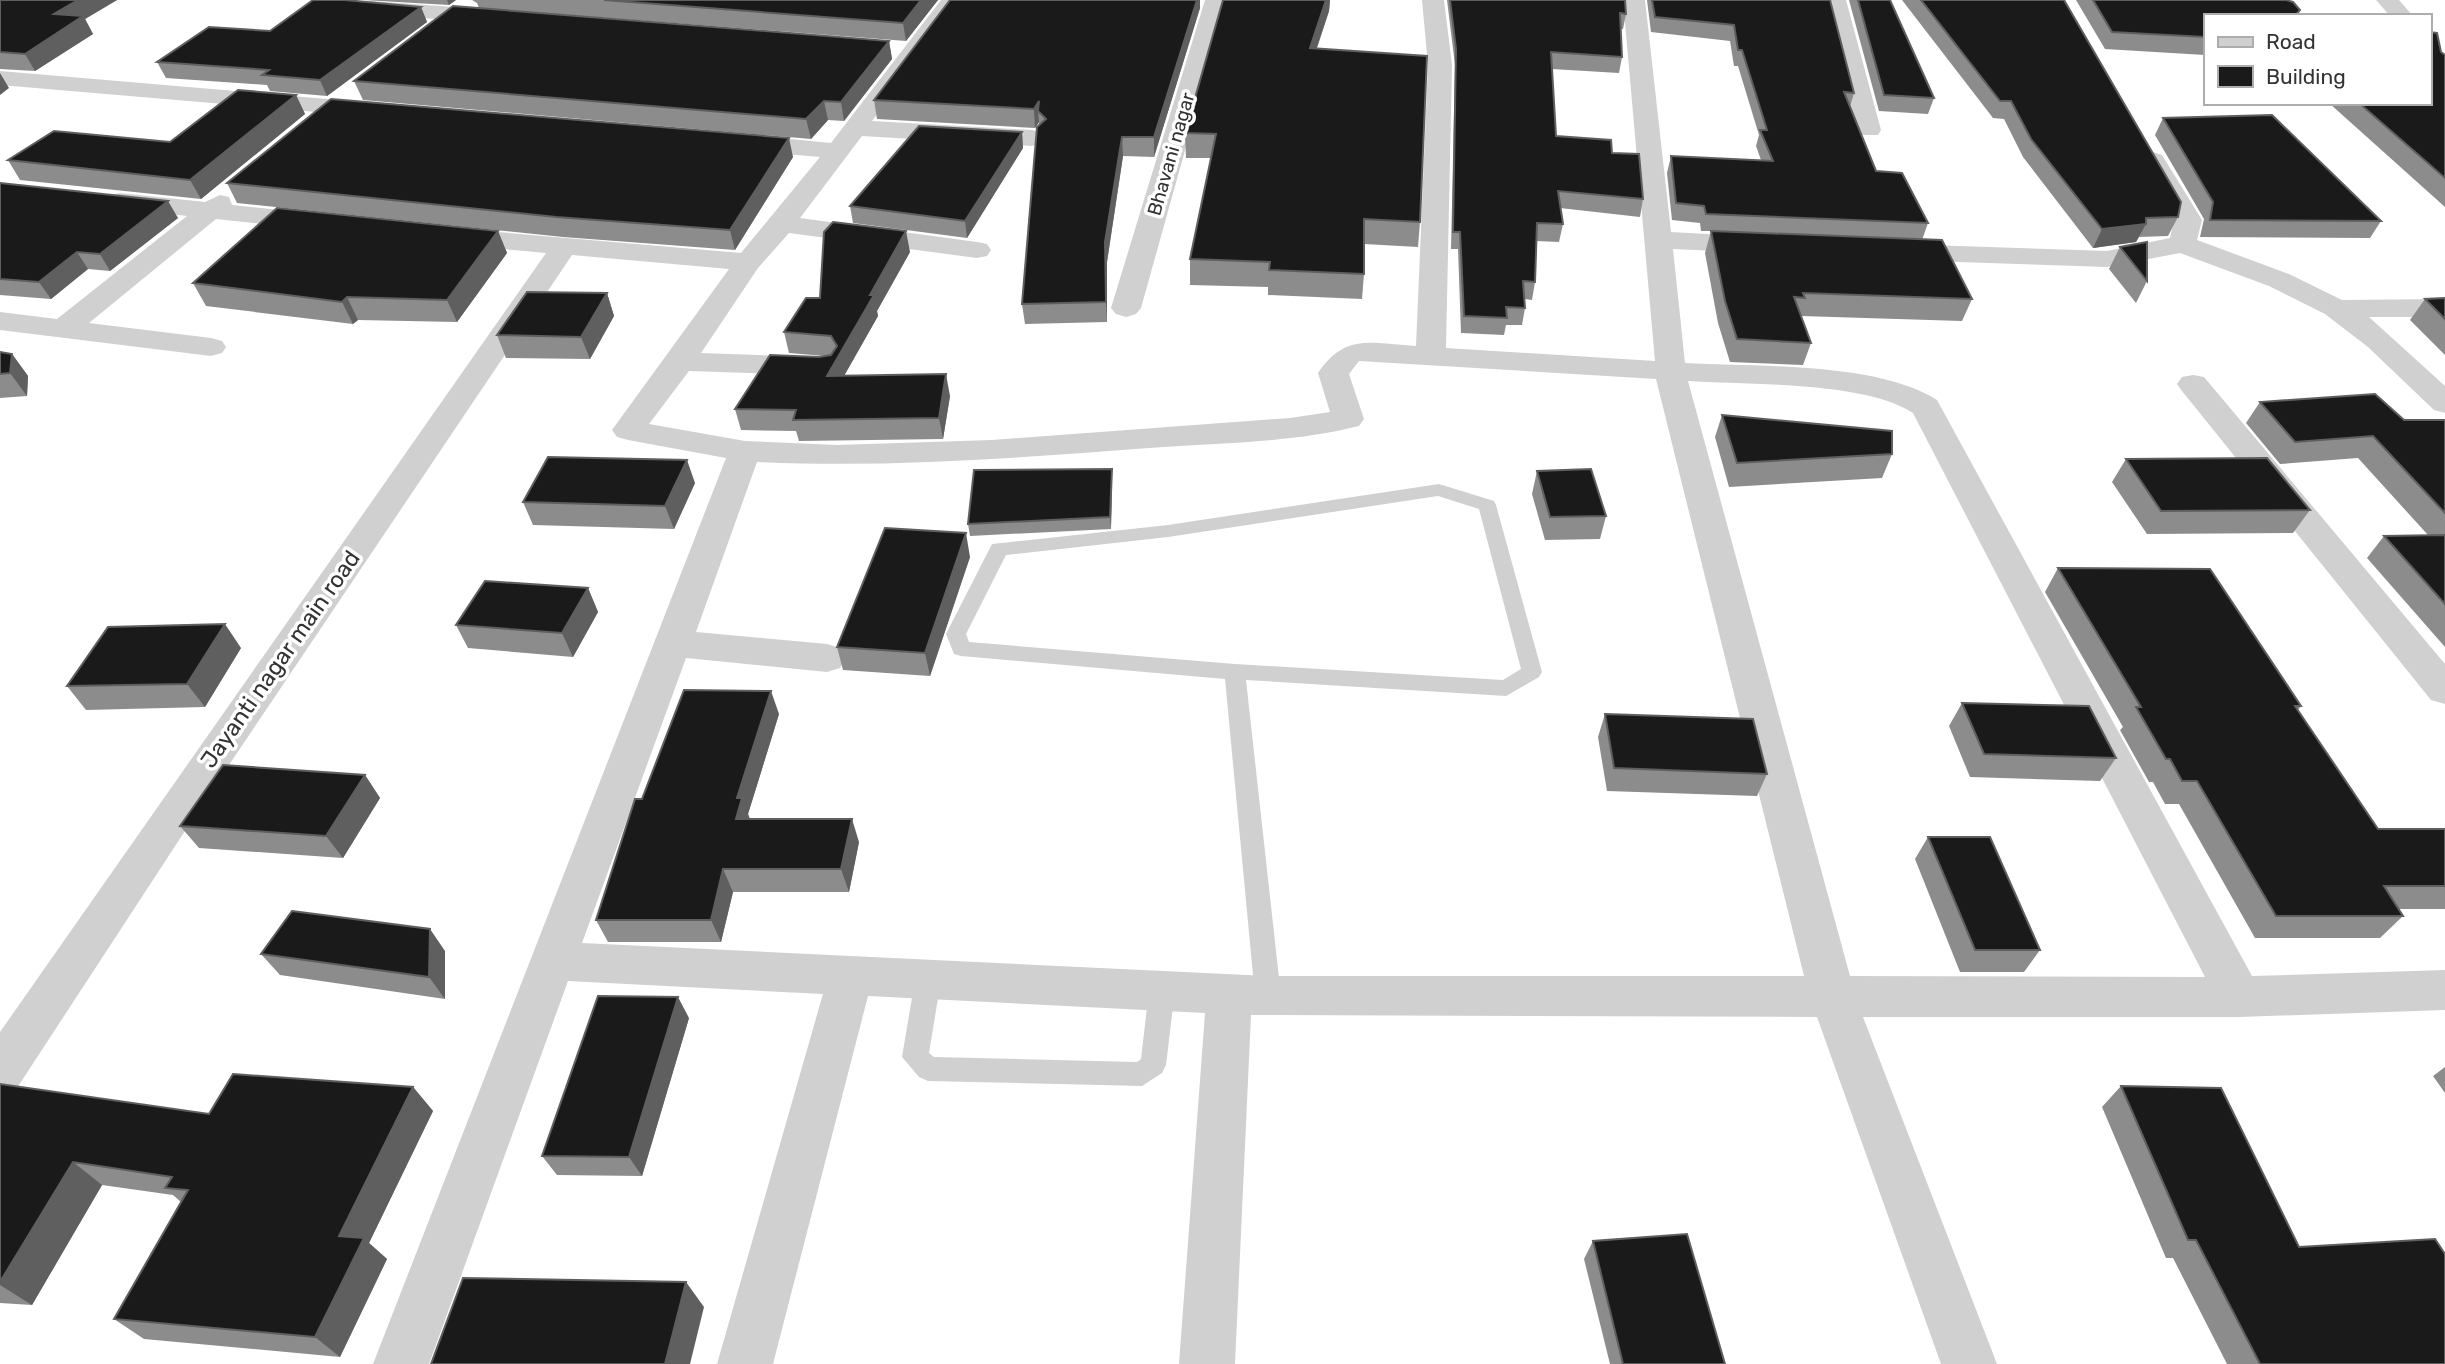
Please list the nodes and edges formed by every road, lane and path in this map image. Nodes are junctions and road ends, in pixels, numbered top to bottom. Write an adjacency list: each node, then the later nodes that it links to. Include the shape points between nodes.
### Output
1 (952, 0): 13 (street)
2 (1216, 0): 38 (street, Bhavani nagar)
3 (1433, 0): 44 (street, via 1440,65)
4 (1634, 0): 31 (street)
5 (1835, 0): 19 (street)
6 (2387, 0): 9 (street)
7 (353, 7): 8 (street)
8 (465, 7): 10 (street); 11 (street)
9 (2400, 14)
10 (512, 18)
11 (423, 39)
12 (886, 48): 13 (street)
13 (914, 51): 18 (street)
14 (0, 78): 16 (street)
15 (368, 81): 16 (street)
16 (335, 106): 17 (street); 20 (street)
17 (403, 112)
18 (856, 128): 22 (street); 24 (street)
19 (1870, 130)
20 (304, 132)
21 (2139, 137): 32 (street, via 2188,220)
22 (1032, 138)
23 (716, 140): 24 (street)
24 (838, 151): 28 (street)
25 (241, 185): 27 (street)
26 (92, 198): 27 (street)
27 (210, 211): 29 (street); 42 (street)
28 (782, 224): 35 (street); 37 (street)
29 (346, 225)
30 (428, 234): 34 (street)
31 (1656, 240): 33 (street); 47 (street)
32 (2182, 244): 36 (street, via 2106,259); 40 (street, via 2266,273)
33 (1789, 247)
34 (564, 248): 37 (street); 63 (street, Jayanti nagar main road)
35 (977, 250)
36 (1868, 251)
37 (748, 262): 45 (street)
38 (1126, 307)
39 (2445, 308): 40 (street)
40 (2337, 309): 49 (street)
41 (0, 321): 42 (street)
42 (66, 327): 43 (street)
43 (211, 347)
44 (1431, 357): 47 (street); 50 (street, via 1372,352 1348,355 1333,373 1348,419 1290,428 992,450)
45 (680, 361): 46 (street); 50 (street, via 628,430)
46 (824, 366)
47 (1671, 373): 61 (street, via 1885,386 1926,407); 62 (street)
48 (2193, 384): 54 (street)
49 (2445, 403)
50 (745, 451): 51 (street)
51 (673, 643): 52 (street); 55 (street)
52 (827, 659)
53 (1235, 673): 53 (lane, via 961,649 956,634 999,549 1168,531 1439,490 1487,505 1532,673 1506,688); 60 (lane)
54 (2445, 690)
55 (552, 961): 56 (street); 64 (street)
56 (851, 975): 57 (street); 65 (street)
57 (928, 980): 58 (street); 58 (lane, via 915,1057 928,1069 1142,1074 1153,1065)
58 (1162, 990): 60 (street)
59 (2445, 990): 61 (street)
60 (1248, 995): 62 (street); 66 (street)
61 (2239, 997): 62 (street)
62 (1833, 998): 67 (street)
63 (0, 1072)
64 (401, 1364)
65 (745, 1364)
66 (1207, 1364)
67 (1969, 1364)

